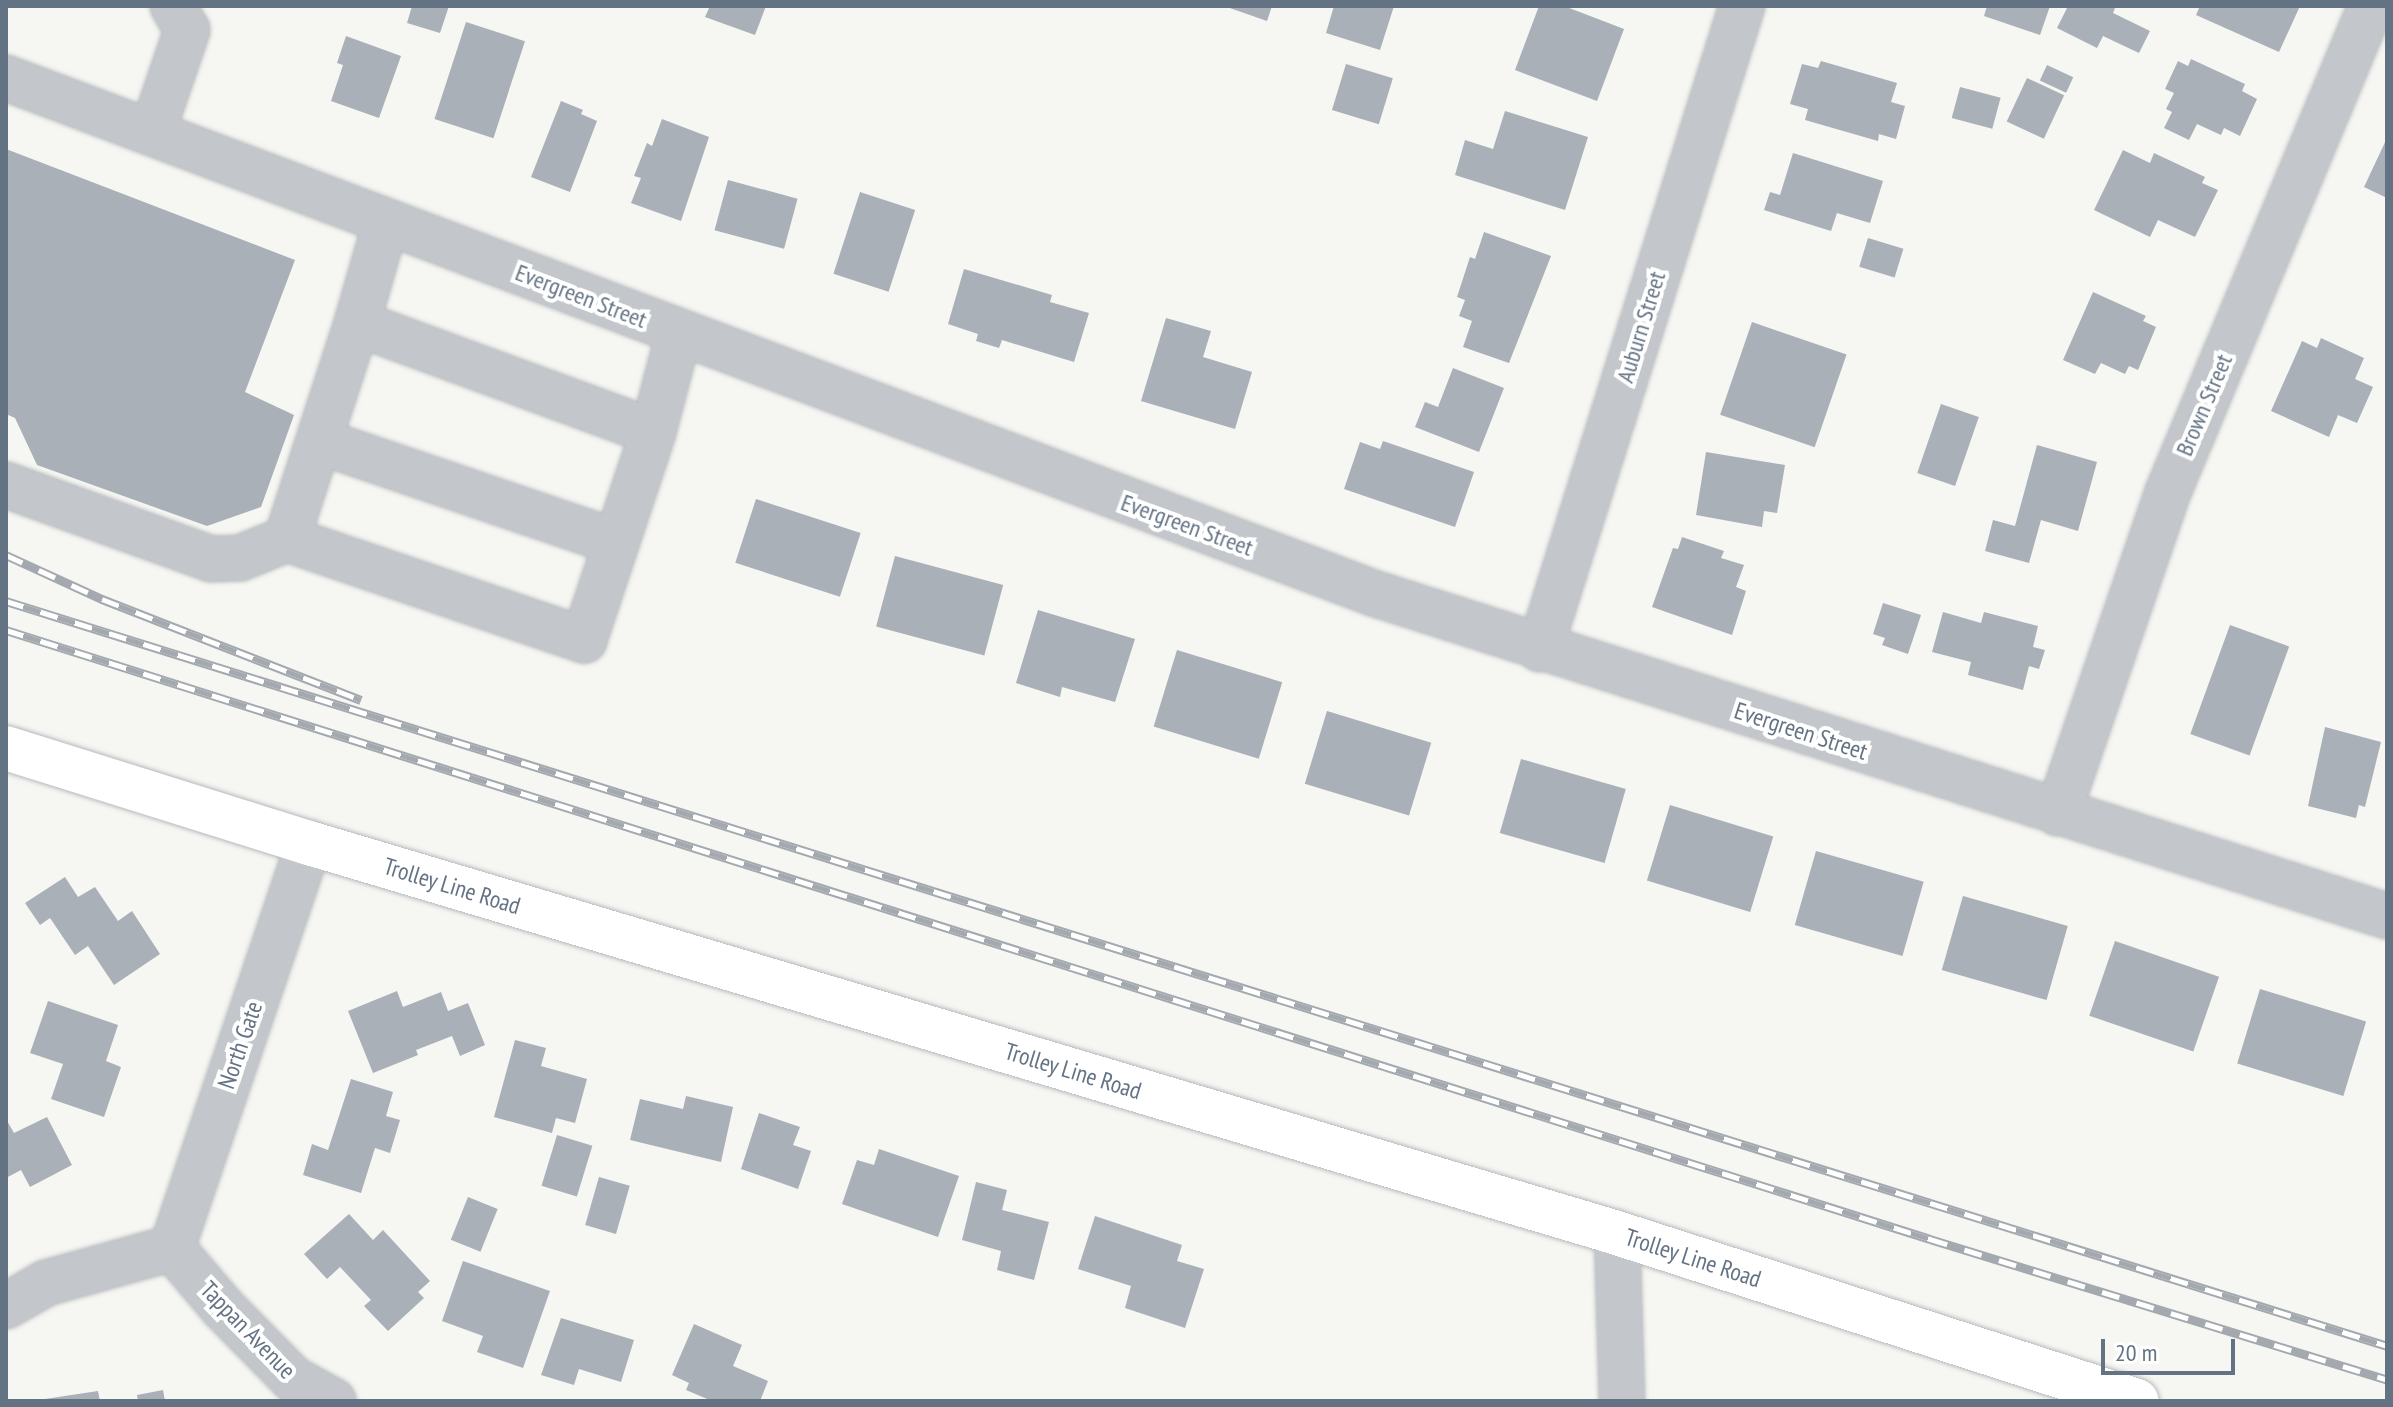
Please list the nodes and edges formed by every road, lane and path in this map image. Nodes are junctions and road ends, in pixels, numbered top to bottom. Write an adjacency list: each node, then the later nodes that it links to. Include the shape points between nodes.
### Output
1 (173, 6): 5 (street, via 187,30)
2 (1742, 6): 14 (street, Auburn Street)
3 (2371, 6): 16 (street, Brown Street, via 2168,492)
4 (6, 78): 5 (street, Evergreen Street)
5 (152, 133): 6 (street, Evergreen Street)
6 (386, 222): 7 (street); 8 (street, Evergreen Street)
7 (357, 323): 9 (street); 10 (street)
8 (679, 333): 9 (street); 14 (street, Evergreen Street, via 1189,526)
9 (653, 432): 13 (street)
10 (319, 441): 12 (street); 13 (street)
11 (6, 485): 12 (street, via 211,559 240,558)
12 (287, 539): 13 (street, via 584,640)
13 (616, 542)
14 (1540, 649): 16 (street, Evergreen Street)
15 (6, 748): 17 (main road, Trolley Line Road)
16 (2058, 813): 18 (street, Evergreen Street)
17 (309, 843): 19 (main road, Trolley Line Road); 20 (street, North Gate)
18 (2387, 916)
19 (1617, 1233): 23 (street); 24 (main road, Trolley Line Road)
20 (172, 1248): 21 (street, via 46,1283); 22 (street, Tappan Avenue, via 293,1379)
21 (6, 1306)
22 (333, 1401)
23 (1622, 1401)
24 (2137, 1401)

